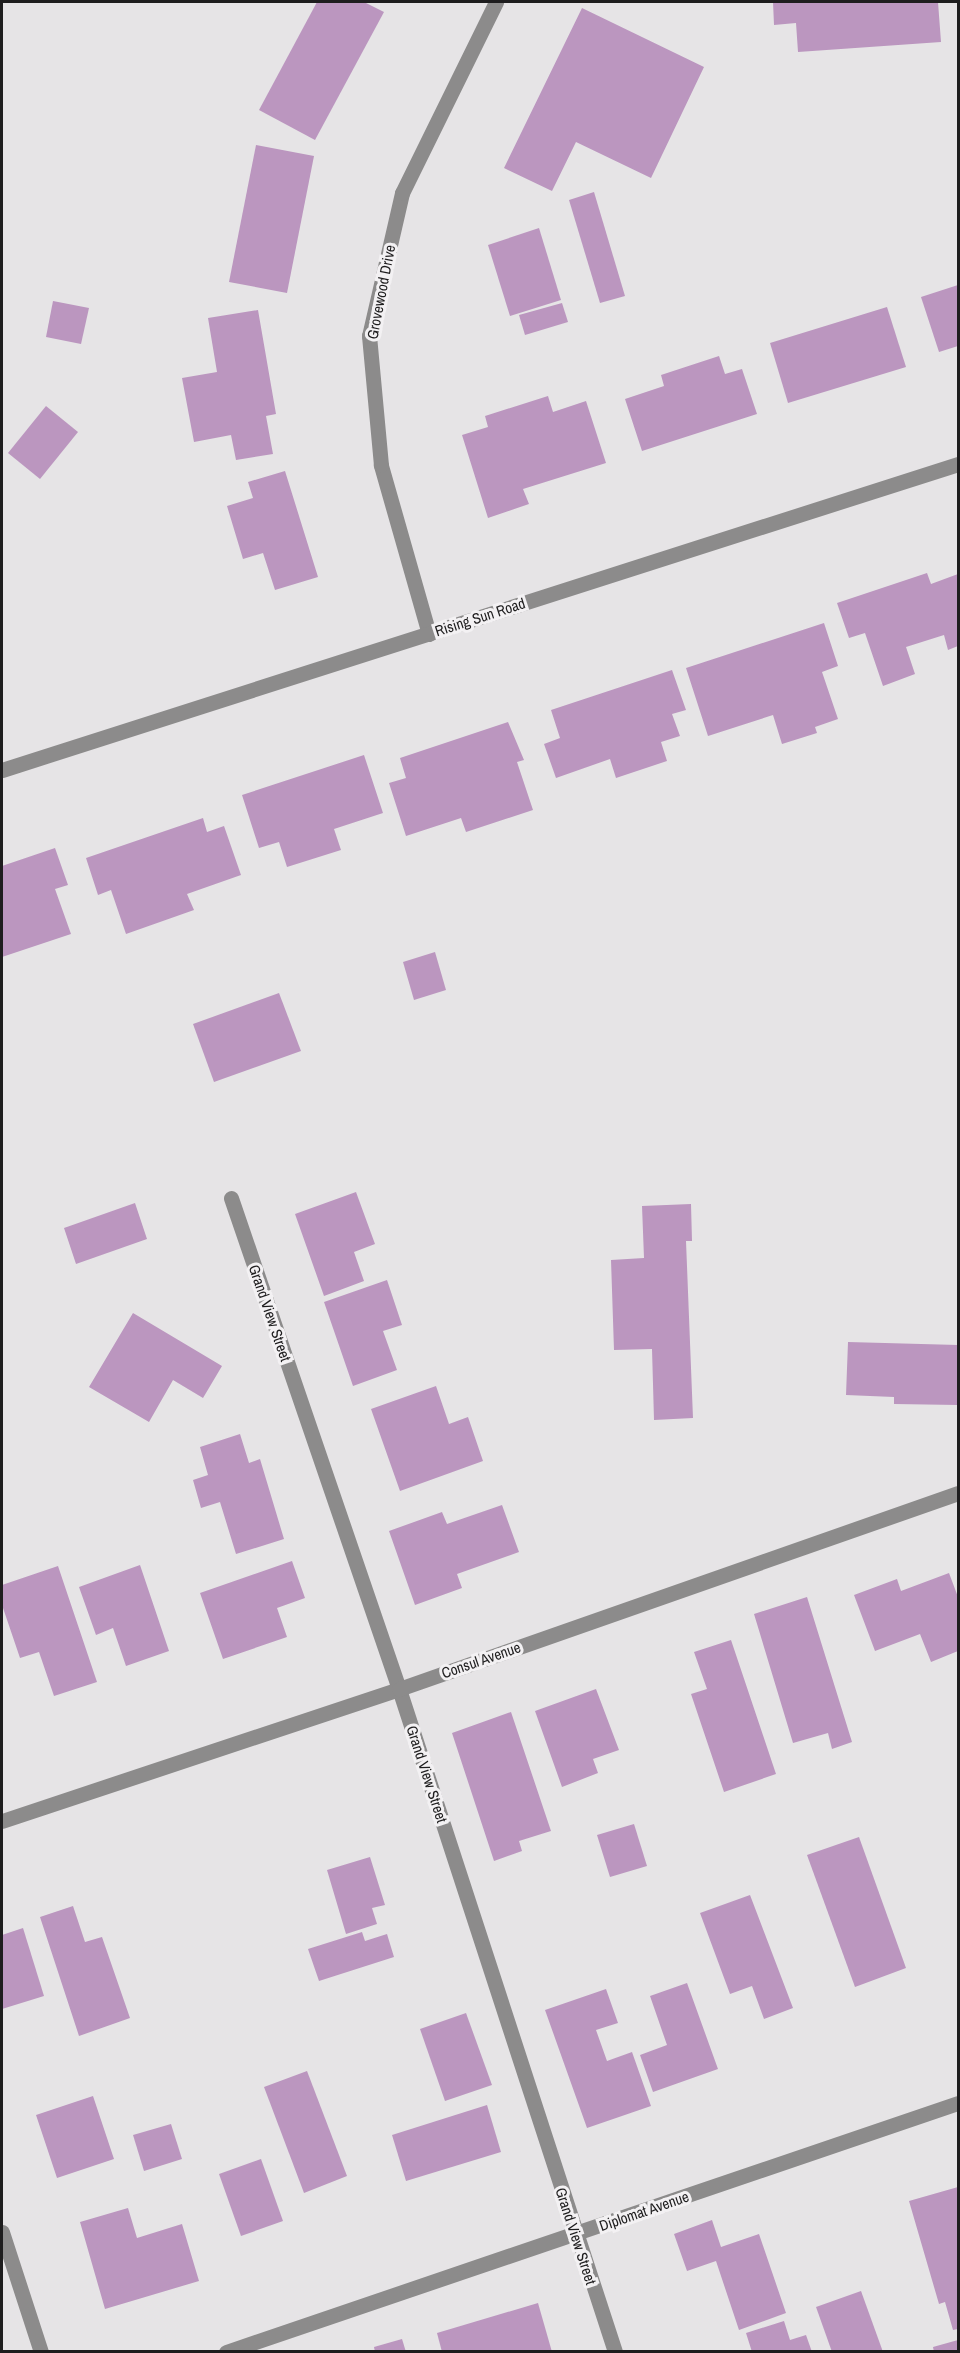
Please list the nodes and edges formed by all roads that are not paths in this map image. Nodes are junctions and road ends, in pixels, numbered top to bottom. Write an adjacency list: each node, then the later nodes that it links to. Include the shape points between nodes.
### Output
1 (496, 2): 3 (street, Grovewood Drive, via 402,192 369,336 381,465)
2 (958, 464): 3 (street, Rising Sun Road)
3 (429, 634): 4 (street, Rising Sun Road)
4 (2, 770)
5 (231, 1198): 7 (street, Grand View Street)
6 (958, 1493): 7 (street, Consul Avenue)
7 (399, 1689): 8 (street, Consul Avenue); 11 (street, Grand View Street)
8 (2, 1821)
9 (958, 2103): 11 (street, Diplomat Avenue)
10 (2, 2232): 12 (street)
11 (575, 2235): 13 (street, Diplomat Avenue); 14 (street, Grand View Street)
12 (41, 2352)
13 (226, 2352)
14 (615, 2352)

